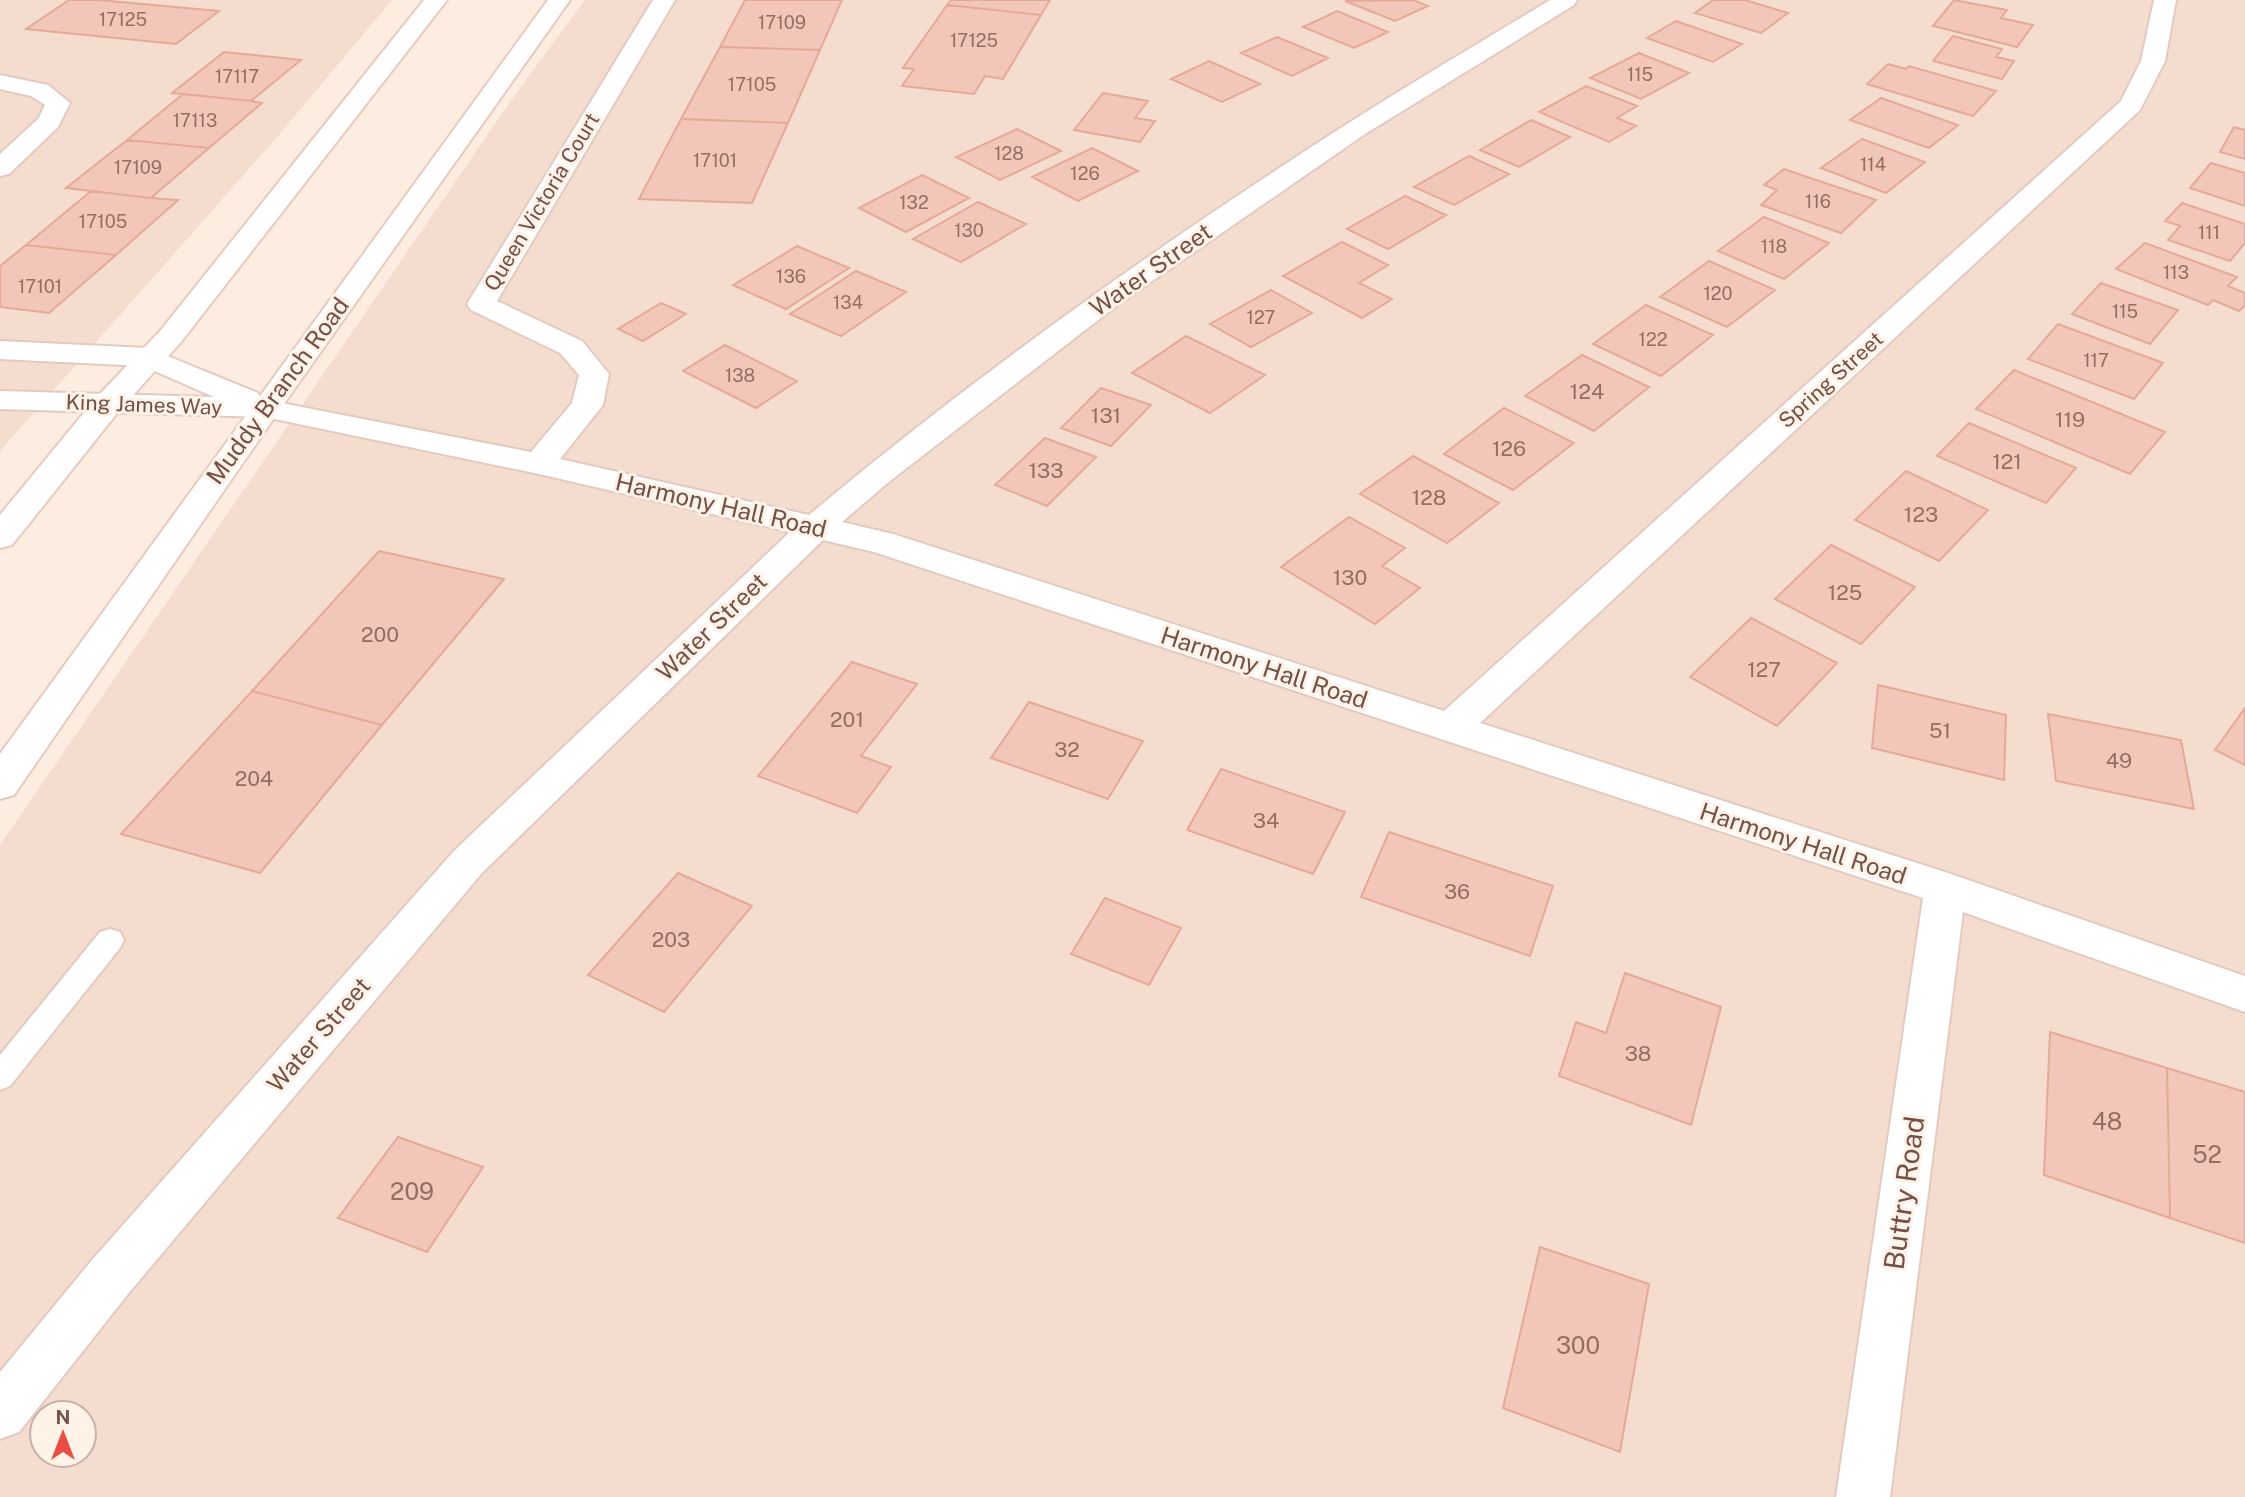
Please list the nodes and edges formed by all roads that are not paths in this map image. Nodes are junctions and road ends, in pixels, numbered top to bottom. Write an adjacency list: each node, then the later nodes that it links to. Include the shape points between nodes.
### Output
1 (436, 0): 9 (street, via 171,336)
2 (559, 0): 12 (street, Muddy Branch Road)
3 (664, 0): 13 (street, Queen Victoria Court, via 481,304 571,347 594,374 587,405)
4 (1566, 0): 14 (street, Water Street, via 1356,129 1109,298 878,474)
5 (2165, 0): 16 (street, Spring Street, via 2153,61 2131,105)
6 (0, 82): 7 (street, via 39,90 58,103 49,122)
7 (0, 168)
8 (0, 349): 9 (street, King James Way)
9 (148, 357): 11 (street); 12 (street, King James Way)
10 (0, 400): 11 (street, King James Way)
11 (107, 405): 12 (street, King James Way); 15 (street)
12 (265, 408): 13 (street, Harmony Hall Road); 17 (street, Muddy Branch Road)
13 (539, 464): 14 (street, Harmony Hall Road)
14 (816, 527): 16 (street, Harmony Hall Road, via 881,542); 22 (street, Water Street, via 468,862 110,1277)
15 (0, 537)
16 (1450, 729): 18 (street, Harmony Hall Road)
17 (0, 784)
18 (1945, 889): 20 (street, Harmony Hall Road); 23 (street, Buttry Road)
19 (110, 940): 21 (lane)
20 (2245, 994)
21 (0, 1077)
22 (0, 1413)
23 (1863, 1497)

